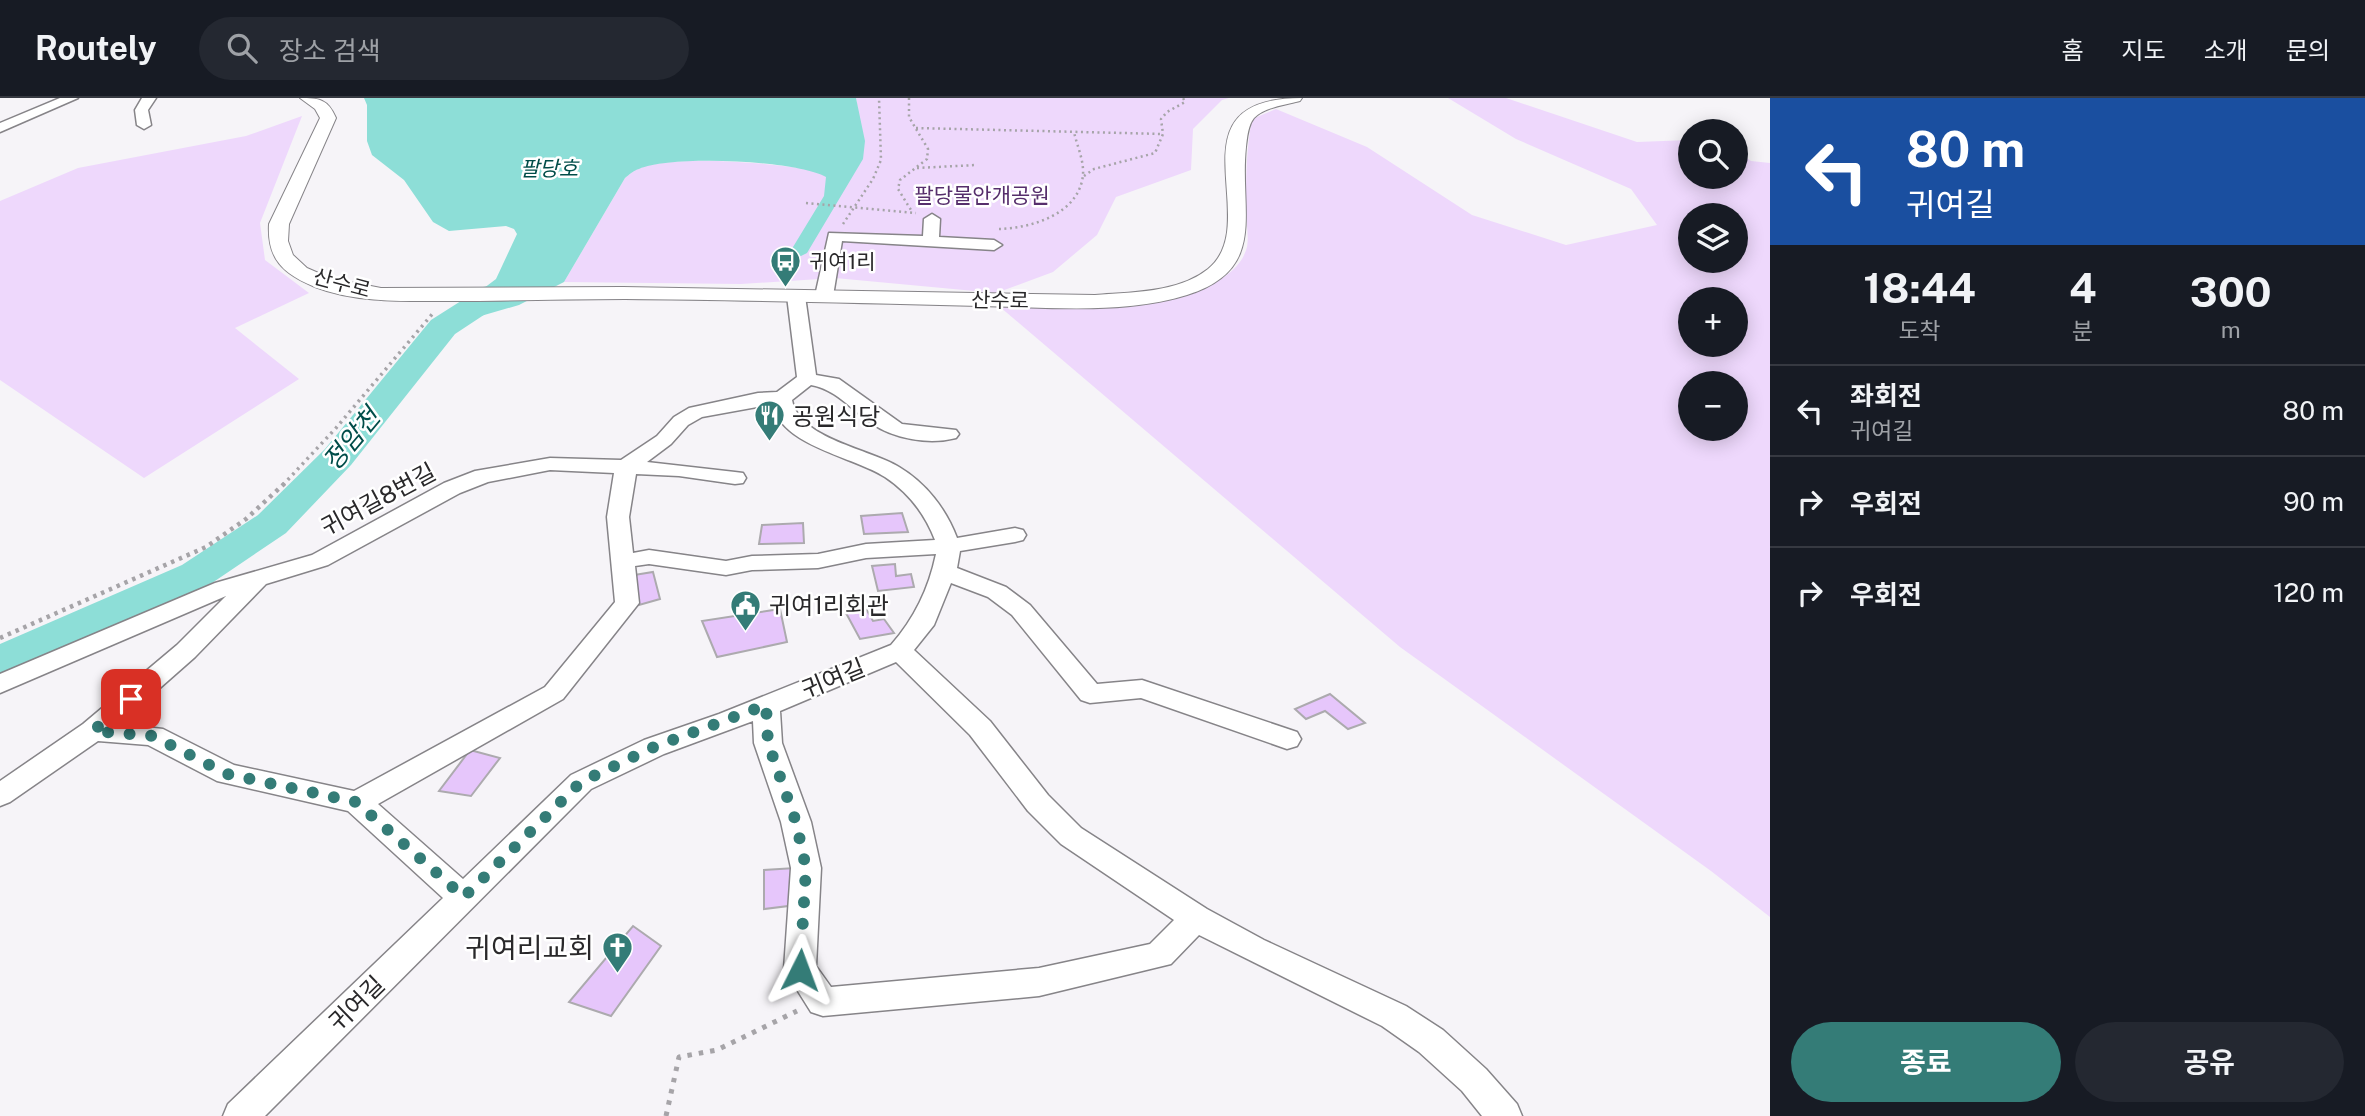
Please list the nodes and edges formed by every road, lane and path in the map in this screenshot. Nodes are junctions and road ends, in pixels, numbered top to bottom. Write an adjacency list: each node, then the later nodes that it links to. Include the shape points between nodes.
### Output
1 (71, 98): 9 (street)
2 (149, 98): 8 (street, via 140,114)
3 (307, 98): 23 (main road, 산수로, via 326,110 328,118 279,224 284,258 324,283 381,293)
4 (879, 98): 17 (path, via 880,165)
5 (909, 98): 10 (path, via 909,117)
6 (1183, 98): 12 (path, via 1185,102 1161,119)
7 (1294, 98): 25 (main road, 산수로, via 1256,110 1240,127 1237,241 1224,268 1207,280 1158,294 1096,302)
8 (144, 125)
9 (0, 128)
10 (916, 128): 11 (path); 14 (path, via 928,149 927,159)
11 (1074, 132): 12 (path); 15 (path)
12 (1163, 134): 15 (path, via 1154,153 1094,169)
13 (976, 165): 14 (path)
14 (916, 168): 18 (path, via 901,180 898,189)
15 (1084, 176): 21 (path, via 1076,197 1062,211)
16 (806, 203): 17 (path)
17 (853, 207): 18 (path); 20 (path)
18 (911, 211): 19 (path)
19 (932, 219): 22 (street)
20 (835, 236): 22 (street); 25 (street)
21 (992, 237): 22 (street)
22 (931, 242)
23 (452, 295): 24 (main road, 산수로); 36 (path, via 291,476 246,519 206,547)
24 (796, 296): 25 (main road, 산수로); 26 (street)
25 (824, 296)
26 (807, 379): 27 (street); 28 (street, via 832,383 897,429)
27 (782, 398): 29 (street, via 696,412); 32 (street, via 784,410 795,424 818,440 891,471 916,491 938,518)
28 (949, 434)
29 (626, 467): 30 (street, 귀여길8번길); 33 (street, via 618,517); 35 (street, 귀여길8번길, via 550,464 483,476 452,488 320,560)
30 (735, 478)
31 (1015, 535): 32 (street)
32 (949, 545): 33 (street, via 726,568 649,557); 34 (street, 귀여길)
33 (625, 561): 43 (street, via 627,603 555,693)
34 (944, 572): 37 (street, 귀여길, via 922,625); 41 (street, via 997,592 1020,610 1090,694 1142,689)
35 (259, 577): 38 (street, 귀여길8번길); 40 (street, via 186,650)
36 (0, 638)
37 (900, 651): 39 (street, 귀여길); 45 (street, via 980,728 1038,803 1071,836)
38 (0, 684)
39 (766, 705): 44 (street, 귀여길, via 654,747 581,782); 46 (street, via 768,743 796,822 806,868 800,970)
40 (93, 731): 42 (street); 43 (street, via 153,736 227,774)
41 (1287, 739)
42 (0, 795)
43 (356, 802): 44 (street)
44 (464, 897): 47 (street, 귀여길)
45 (1196, 918): 46 (street, via 1160,955 1127,963 1039,982); 49 (street, via 1394,1016 1432,1041)
46 (823, 1002): 48 (path, via 780,1017 717,1050 678,1057)
47 (240, 1116)
48 (666, 1116)
49 (1504, 1116)

